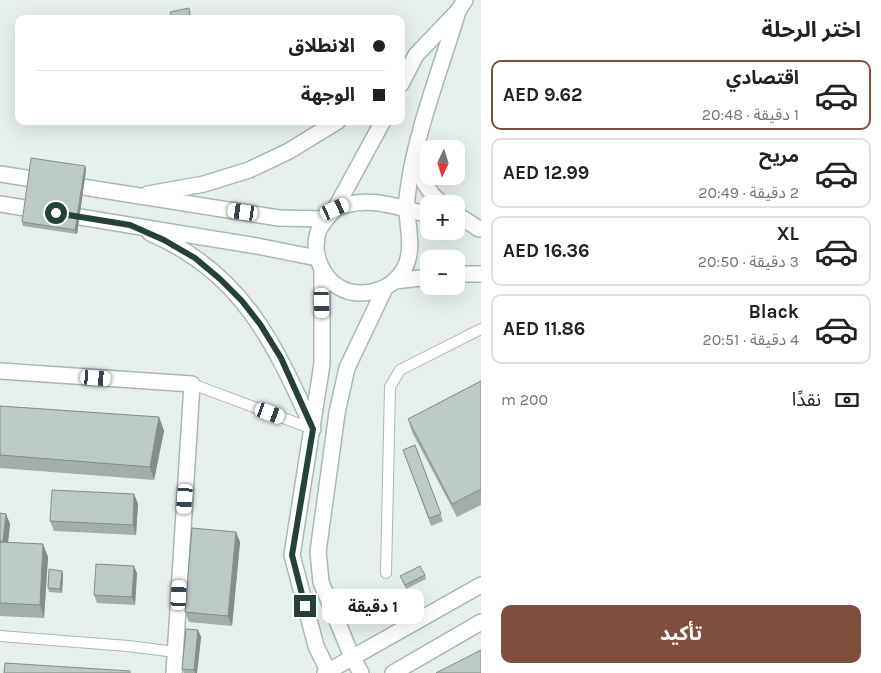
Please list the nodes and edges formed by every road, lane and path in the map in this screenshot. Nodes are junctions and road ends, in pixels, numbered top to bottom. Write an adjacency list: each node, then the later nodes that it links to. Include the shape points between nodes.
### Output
1 (462, 6): 2 (street); 7 (street)
2 (416, 55): 3 (street); 4 (street)
3 (405, 65)
4 (405, 76)
5 (331, 125): 10 (street, via 249,170 204,184)
6 (381, 125): 14 (street)
7 (416, 152): 9 (street, via 419,173); 13 (street)
8 (0, 174): 10 (street)
9 (434, 195)
10 (136, 196): 14 (street, via 279,218)
11 (0, 204): 17 (street)
12 (380, 204): 13 (street); 14 (street, via 365,200 349,202); 20 (street, via 393,212)
13 (407, 210): 15 (street); 20 (street)
14 (330, 214): 21 (street, via 318,232)
15 (420, 214)
16 (465, 220): 19 (street)
17 (130, 225): 21 (street, via 257,246); 29 (street, via 195,258 242,301 281,358)
18 (465, 225): 19 (street)
19 (480, 229)
20 (409, 238): 25 (street, via 409,254 404,268)
21 (319, 264): 25 (street, via 330,281 356,293 371,293); 29 (street, via 322,364)
22 (465, 274): 23 (street)
23 (481, 274)
24 (420, 279): 25 (street)
25 (390, 284): 35 (street, via 347,368 318,552 322,582)
26 (481, 329): 30 (lane, via 400,370 390,387)
27 (0, 371): 28 (street)
28 (192, 384): 29 (lane); 34 (street)
29 (313, 429): 36 (street, via 292,555 316,646)
30 (386, 573)
31 (481, 585): 35 (street)
32 (481, 622): 39 (street)
33 (0, 636): 34 (lane)
34 (175, 652): 37 (street)
35 (352, 657): 36 (street); 38 (street)
36 (327, 672)
37 (174, 673)
38 (361, 673)
39 (393, 673)

